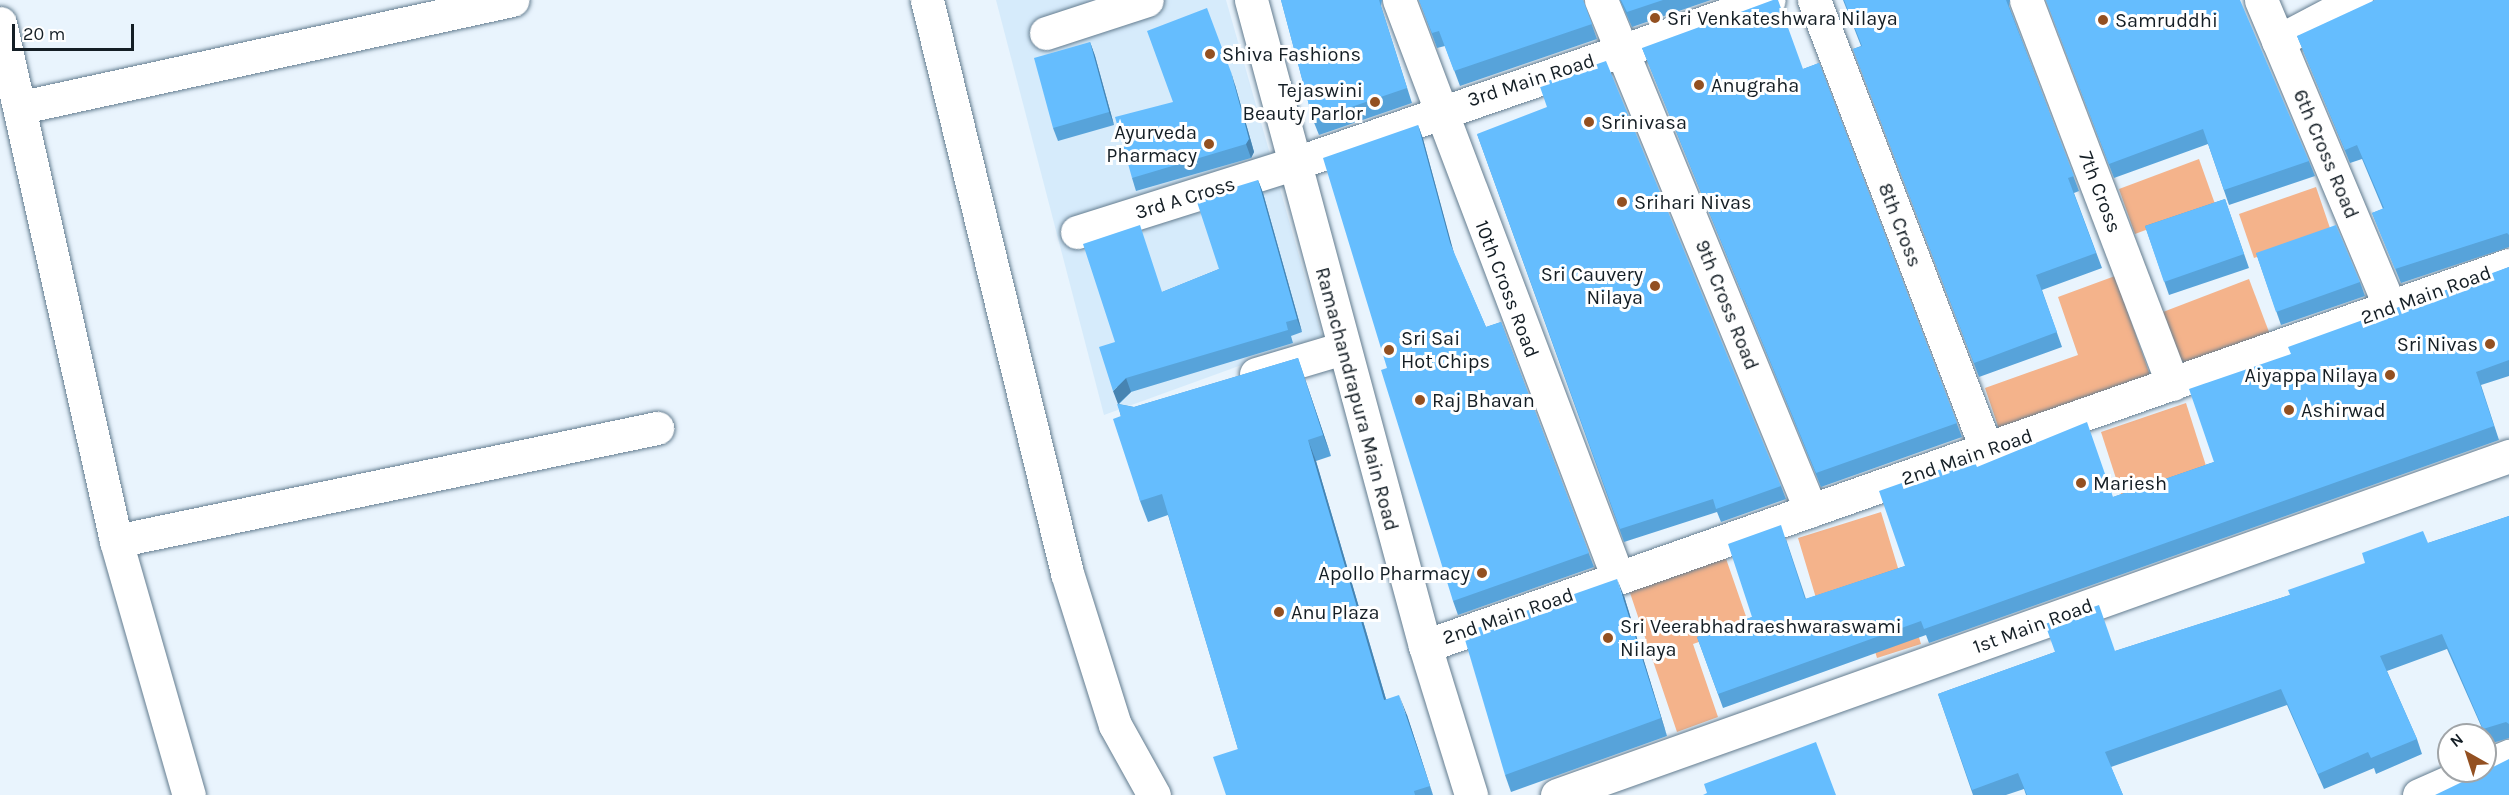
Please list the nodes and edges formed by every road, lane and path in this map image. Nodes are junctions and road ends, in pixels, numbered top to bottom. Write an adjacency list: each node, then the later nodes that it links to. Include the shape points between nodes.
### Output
1 (512, 0): 16 (street)
2 (927, 0): 34 (street, via 1066,573 1115,725)
3 (1148, 0): 13 (street)
4 (1251, 0): 18 (street, Ramachandrapura Main Road)
5 (1399, 0): 17 (street, 10th Cross Road)
6 (1601, 0): 15 (street, 9th Cross Road)
7 (1769, 0): 15 (street, 3rd Main Road)
8 (1814, 0): 26 (street, 8th Cross)
9 (2026, 0): 24 (street, 7th Cross)
10 (2260, 0): 14 (street, 6th Cross Road)
11 (2356, 0): 14 (street)
12 (0, 23): 16 (street)
13 (1046, 33)
14 (2278, 41): 21 (street, 6th Cross Road)
15 (1624, 49): 17 (street, 3rd Main Road); 28 (street, 9th Cross Road)
16 (22, 107): 29 (street)
17 (1439, 110): 18 (street, 3rd Main Road); 30 (street, 10th Cross Road)
18 (1293, 164): 19 (street, 3rd A Cross); 22 (street, Ramachandrapura Main Road)
19 (1077, 232)
20 (2509, 265): 21 (street, 2nd Main Road)
21 (2391, 309): 24 (street, 2nd Main Road)
22 (1343, 348): 23 (street); 31 (street, Ramachandrapura Main Road)
23 (1223, 384)
24 (2173, 384): 26 (street, 2nd Main Road)
25 (657, 428): 29 (street)
26 (1987, 450): 28 (street, 2nd Main Road)
27 (2509, 456): 36 (street, 1st Main Road)
28 (1811, 511): 30 (street, 2nd Main Road)
29 (116, 541): 33 (street)
30 (1618, 578): 31 (street, 2nd Main Road)
31 (1425, 646): 35 (street, Ramachandrapura Main Road)
32 (2447, 783): 37 (street)
33 (189, 795)
34 (1154, 795)
35 (1471, 795)
36 (1557, 795)
37 (2420, 795)

